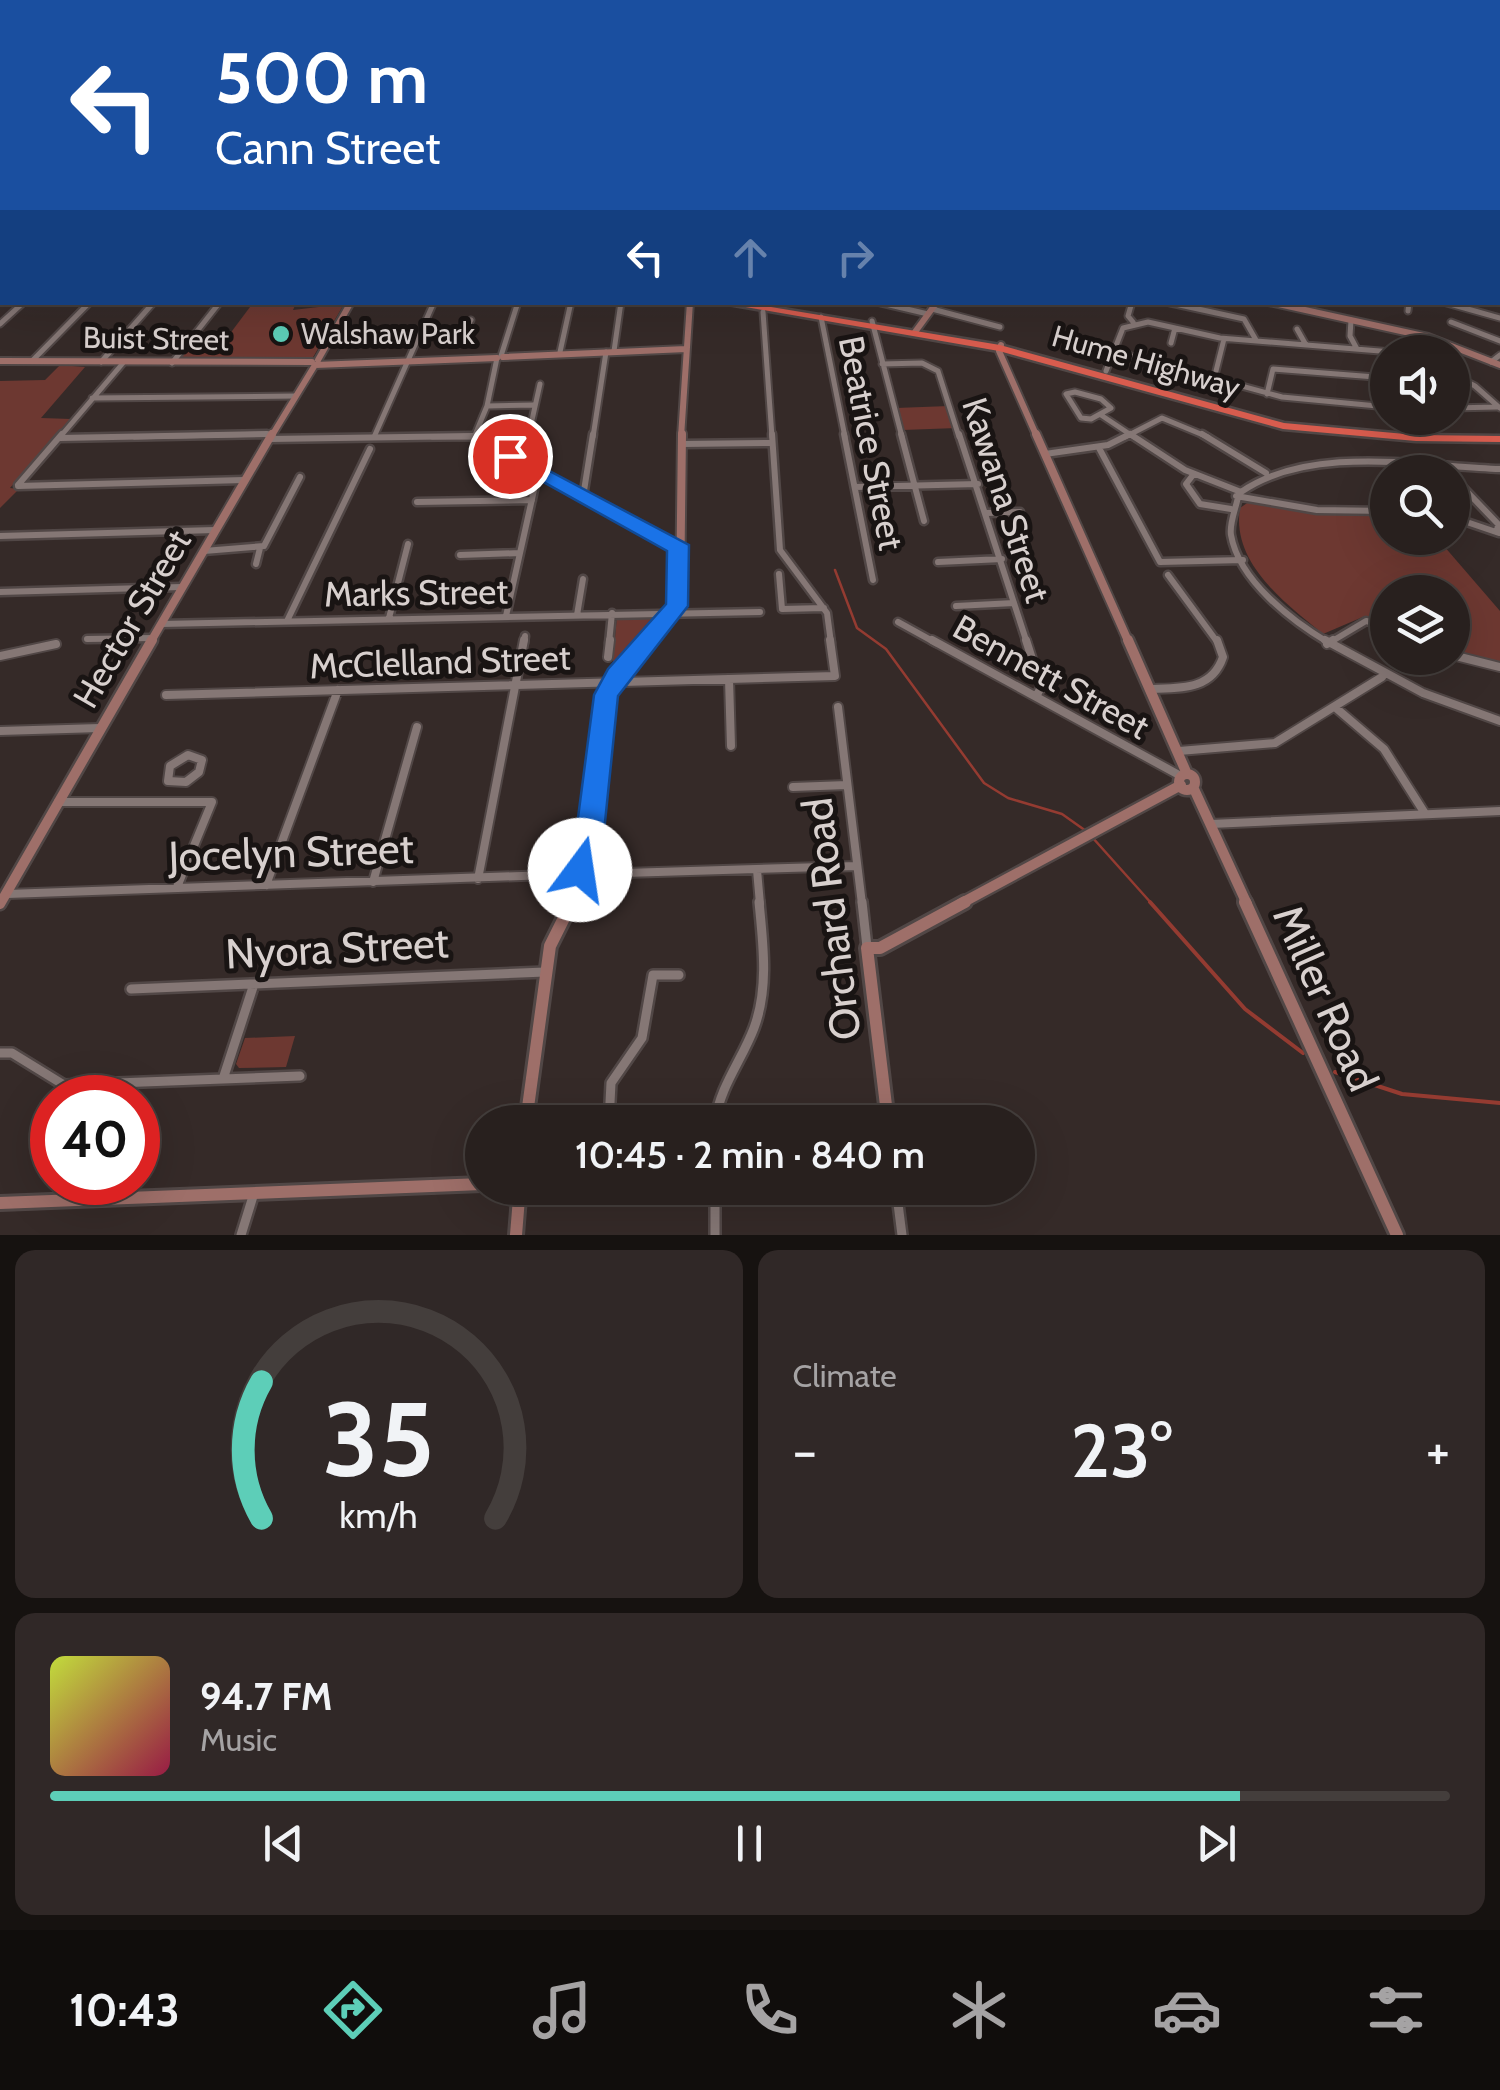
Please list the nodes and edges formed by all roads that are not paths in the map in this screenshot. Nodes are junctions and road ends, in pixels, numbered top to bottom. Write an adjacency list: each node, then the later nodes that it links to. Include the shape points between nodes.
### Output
1 (21, 305): 27 (street)
2 (87, 305): 48 (street)
3 (151, 305): 52 (street)
4 (218, 305): 54 (street)
5 (349, 305): 50 (street, Hector Street)
6 (433, 305): 32 (street)
7 (517, 305): 46 (street)
8 (570, 305): 44 (street)
9 (620, 305): 42 (street)
10 (690, 305): 39 (street)
11 (905, 305): 18 (street)
12 (1131, 305): 25 (street)
13 (1188, 305): 35 (street, via 1244,319)
14 (1283, 305): 23 (street)
15 (1409, 305): 19 (street)
16 (1454, 305): 21 (street)
17 (767, 306): 20 (highway, Hume Highway); 24 (highway, Hume Highway); 78 (street)
18 (932, 308): 28 (street); 31 (street)
19 (1408, 311)
20 (821, 317): 24 (highway, Hume Highway); 93 (street, Beatrice Street)
21 (1500, 318)
22 (470, 320): 32 (street, via 465,332)
23 (1351, 320): 40 (street); 51 (street, via 1428,337)
24 (872, 322): 31 (highway, Hume Highway); 55 (street)
25 (1133, 322): 29 (street); 43 (street, via 1123,328)
26 (1451, 322): 34 (street)
27 (0, 324)
28 (1000, 327)
29 (1175, 328): 33 (street); 36 (street)
30 (1297, 329): 37 (street)
31 (916, 330): 38 (highway, Hume Highway)
32 (420, 334): 47 (street)
33 (1224, 339): 35 (street); 59 (street)
34 (1500, 340)
35 (1256, 341): 37 (street)
36 (1170, 343)
37 (1306, 345): 40 (street)
38 (1001, 347): 57 (highway, Hume Highway); 76 (highway, Hume Highway, via 1283,426); 82 (street, Miller Road)
39 (686, 349): 42 (street, Buist Street); 79 (street)
40 (1358, 349): 41 (street)
41 (1370, 350)
42 (610, 351): 44 (street, Buist Street); 96 (street)
43 (1114, 351): 57 (street); 59 (street)
44 (560, 352): 46 (street, Buist Street)
45 (1500, 355): 51 (street)
46 (500, 358): 47 (street, Buist Street); 66 (street)
47 (409, 360): 50 (street, Buist Street); 75 (street)
48 (32, 361): 49 (street, Buist Street); 52 (street, Buist Street)
49 (0, 362)
50 (317, 362): 54 (street, Buist Street); 63 (street, Hector Street)
51 (1491, 362): 56 (street)
52 (100, 363): 53 (street, Buist Street)
53 (123, 363): 54 (street, Buist Street); 64 (street)
54 (172, 364)
55 (882, 364): 91 (street, Kawana Street, via 922,363 938,371); 92 (street)
56 (1500, 365)
57 (1106, 371): 76 (highway, Hume Highway, via 1283,422)
58 (1370, 377): 62 (street, via 1271,369)
59 (1214, 379): 62 (street)
60 (1470, 383): 69 (street)
61 (540, 384): 67 (street)
62 (1267, 394): 65 (street)
63 (296, 396): 64 (street); 74 (street, Hector Street)
64 (92, 398): 77 (street)
65 (1370, 404)
66 (487, 406): 67 (street); 72 (street)
67 (533, 406): 71 (street)
68 (1470, 408): 69 (street)
69 (1499, 408)
70 (1101, 415): 70 (street, via 1081,418 1066,394 1104,400 1112,408); 73 (street)
71 (532, 420)
72 (474, 436): 75 (street); 86 (street)
73 (1132, 436): 80 (street); 87 (street); 88 (street, via 1166,419 1221,442)
74 (271, 437): 75 (street); 77 (street); 90 (street, Hector Street)
75 (374, 437)
76 (1500, 437)
77 (60, 438): 90 (street, via 18,486)
78 (771, 443): 79 (street); 126 (street, via 780,550)
79 (680, 444): 109 (street)
80 (1100, 448): 82 (street); 115 (street, via 1160,562)
81 (370, 449): 133 (street)
82 (1045, 454): 150 (street, Miller Road)
83 (1370, 469): 88 (street, via 1308,466)
84 (1500, 470): 85 (street)
85 (1470, 471)
86 (538, 472): 96 (street); 97 (street)
87 (1193, 474): 95 (street); 99 (street, via 1186,484 1198,502)
88 (1267, 474): 95 (street)
89 (300, 476): 110 (street)
90 (244, 480): 105 (street, Hector Street)
91 (978, 484): 92 (street); 102 (street, Kawana Street)
92 (915, 486): 93 (street); 103 (street)
93 (854, 487): 121 (street, Beatrice Street)
94 (1470, 494): 106 (street)
95 (1240, 495): 99 (street); 100 (street, via 1317,510)
96 (583, 496): 109 (street)
97 (532, 500): 98 (street); 112 (street)
98 (418, 502)
99 (1231, 509): 115 (street)
100 (1370, 510)
101 (1020, 512): 102 (street)
102 (987, 513): 114 (street, Kawana Street)
103 (924, 522)
104 (1470, 523): 106 (street)
105 (214, 530): 107 (street); 111 (street, Hector Street)
106 (1498, 532)
107 (0, 536)
108 (408, 544): 132 (street)
109 (678, 545): 129 (street)
110 (260, 548): 111 (street); 117 (street)
111 (202, 551): 122 (street, Hector Street)
112 (520, 554): 113 (street); 131 (street)
113 (460, 555)
114 (1002, 560): 116 (street); 124 (street, Kawana Street)
115 (1242, 560): 141 (street, via 1277,602)
116 (938, 562)
117 (256, 564)
118 (779, 574): 126 (street, via 782,608)
119 (1168, 575): 150 (street, via 1215,636 1222,667 1208,682)
120 (582, 579): 130 (street)
121 (873, 580)
122 (181, 588): 123 (street); 136 (street, Hector Street)
123 (0, 592)
124 (1014, 604): 125 (street); 153 (street, Kawana Street, via 1041,687)
125 (956, 606)
126 (824, 608): 147 (street, McClelland Street, via 835,676)
127 (760, 612): 129 (street, Marks Street)
128 (612, 613): 129 (street, Marks Street); 130 (street, Marks Street); 143 (street)
129 (674, 613): 148 (street)
130 (577, 615): 131 (street, Marks Street)
131 (506, 616): 132 (street, Marks Street)
132 (390, 618): 133 (street, Marks Street)
133 (287, 621): 136 (street, Marks Street)
134 (1370, 621): 141 (street)
135 (898, 622): 153 (street, Bennett Street)
136 (160, 624): 138 (street, Hector Street)
137 (525, 636): 149 (street)
138 (152, 638): 139 (street); 158 (street, Hector Street)
139 (87, 639)
140 (56, 644): 142 (street)
141 (1327, 644): 146 (street)
142 (0, 656)
143 (608, 656)
144 (1470, 660): 145 (street)
145 (1500, 668)
146 (1382, 677): 155 (street); 156 (street)
147 (729, 679): 148 (street, McClelland Street); 160 (street)
148 (612, 682): 149 (street, McClelland Street); 173 (street)
149 (516, 685): 151 (street, McClelland Street); 174 (street)
150 (1150, 689): 161 (street, Miller Road)
151 (338, 690): 152 (street, McClelland Street); 176 (street)
152 (166, 695)
153 (1036, 697): 162 (street, Bennett Street)
154 (838, 707): 164 (street, Orchard Road)
155 (1336, 708): 161 (street, via 1274,743); 169 (street, via 1384,749)
156 (1500, 721)
157 (417, 726): 175 (street)
158 (100, 728): 159 (street); 167 (street, Hector Street)
159 (0, 731)
160 (731, 746)
161 (1179, 751): 162 (street, Miller Road)
162 (1185, 781): 170 (street, Miller Road); 179 (street, via 880,948)
163 (178, 784): 163 (street, via 166,776 172,763 188,755 200,758 197,775); 166 (street)
164 (848, 785): 165 (street); 171 (street, Orchard Road)
165 (793, 787)
166 (166, 800): 167 (street); 177 (street, via 212,804)
167 (57, 802): 178 (street, Hector Street)
168 (1500, 811): 169 (street)
169 (1424, 812): 170 (street)
170 (1211, 824): 201 (street, Miller Road)
171 (857, 866): 172 (street, Jocelyn Street); 179 (street, Orchard Road)
172 (757, 870): 173 (street, Jocelyn Street); 189 (street, via 760,1007)
173 (584, 874): 174 (street, Jocelyn Street); 180 (street)
174 (478, 879): 175 (street, Jocelyn Street)
175 (373, 882): 176 (street, Jocelyn Street)
176 (266, 885): 177 (street, Jocelyn Street)
177 (176, 888): 178 (street, Jocelyn Street)
178 (3, 898)
179 (867, 948): 190 (street, Orchard Road)
180 (545, 972): 182 (street, Nyora Street); 187 (street)
181 (679, 975): 188 (street, via 653,976 642,1038 612,1083)
182 (254, 984): 183 (street, Nyora Street); 186 (street)
183 (132, 989)
184 (0, 1054): 186 (street, via 12,1053 64,1085)
185 (300, 1076): 186 (street)
186 (223, 1079)
187 (528, 1105)
188 (610, 1105)
189 (717, 1105)
190 (886, 1105)
191 (465, 1185): 192 (street)
192 (254, 1193): 193 (street); 197 (street)
193 (0, 1202)
194 (515, 1205): 198 (street)
195 (715, 1205): 199 (street)
196 (898, 1205): 200 (street)
197 (241, 1235)
198 (516, 1235)
199 (716, 1235)
200 (902, 1235)
201 (1397, 1235)

